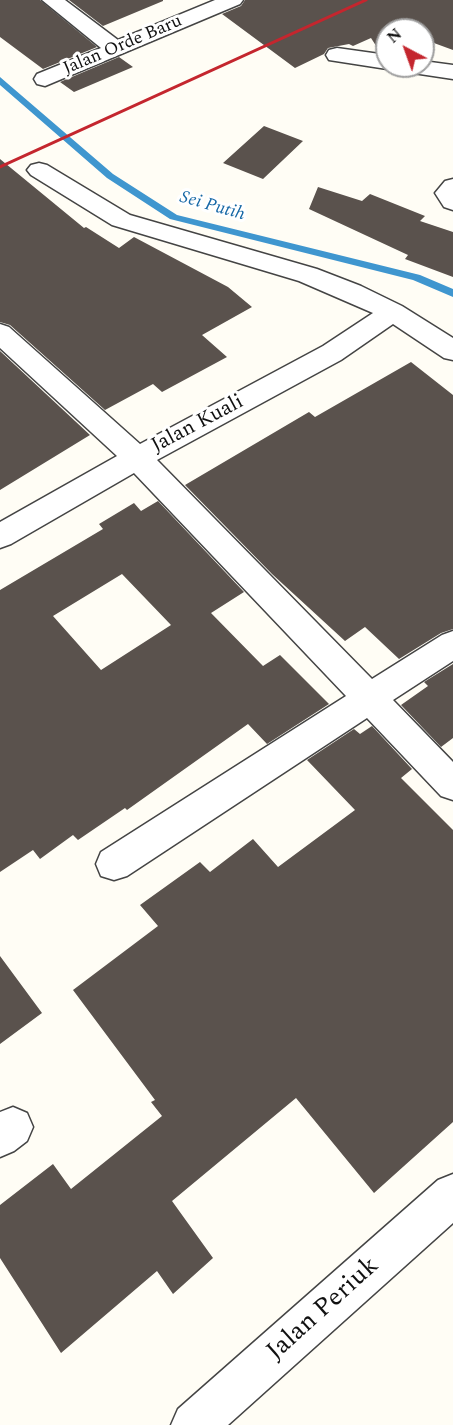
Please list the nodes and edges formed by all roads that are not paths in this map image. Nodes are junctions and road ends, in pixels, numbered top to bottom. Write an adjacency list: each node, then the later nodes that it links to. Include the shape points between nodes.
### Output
1 (52, 0): 3 (street)
2 (233, 0): 3 (street, Jalan Orde Baru)
3 (116, 49): 8 (street, Jalan Orde Baru)
4 (337, 55): 5 (street)
5 (375, 60)
6 (435, 69): 7 (street)
7 (453, 72)
8 (45, 79)
9 (39, 170): 12 (street, via 121,220 308,275)
10 (453, 186): 11 (street, via 447,193)
11 (453, 202)
12 (393, 312): 14 (street); 15 (street, Jalan Kuali, via 332,353)
13 (0, 333): 15 (street)
14 (453, 351)
15 (137, 458): 16 (street, Jalan Kuali); 18 (street)
16 (0, 536)
17 (453, 644): 18 (street)
18 (369, 697): 19 (street); 20 (street)
19 (453, 785)
20 (114, 864)
21 (453, 1195): 22 (street, Jalan Periuk)
22 (194, 1425)

